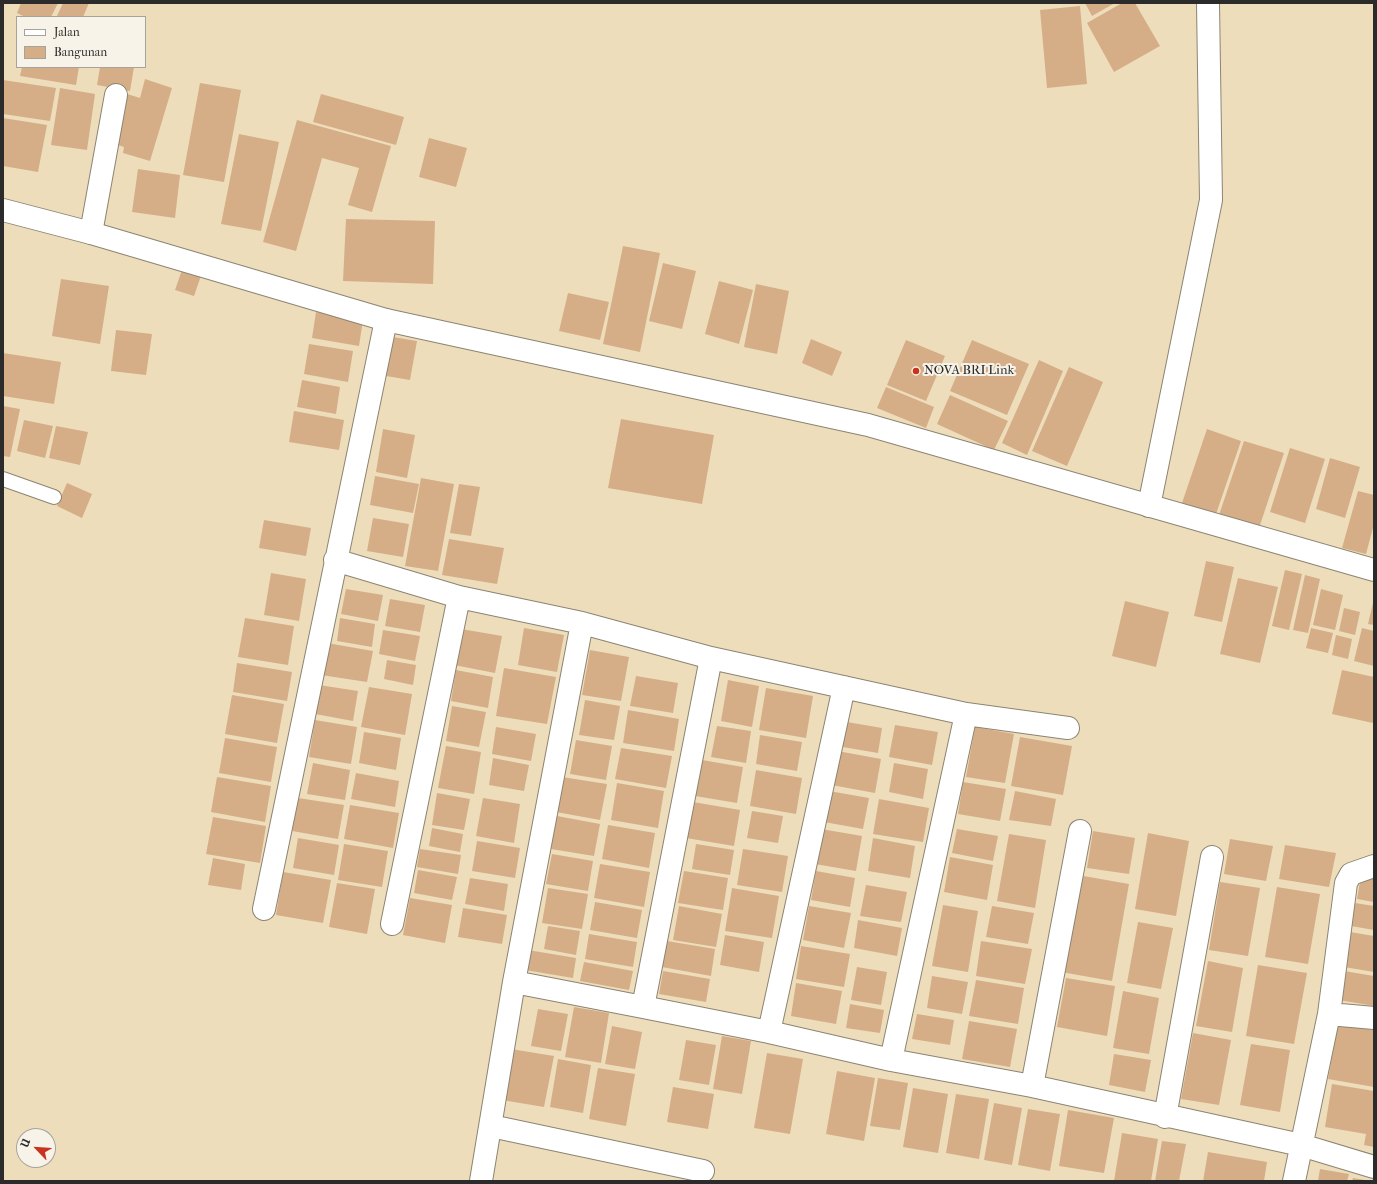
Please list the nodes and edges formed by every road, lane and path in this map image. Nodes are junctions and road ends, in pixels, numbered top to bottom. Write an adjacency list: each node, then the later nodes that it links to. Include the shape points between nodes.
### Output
1 (1208, 3): 8 (street, via 1210,200)
2 (116, 95): 4 (street)
3 (3, 210): 4 (street)
4 (91, 233): 5 (street)
5 (386, 320): 8 (street, via 868,425); 9 (street)
6 (3, 479): 7 (lane)
7 (54, 497)
8 (1149, 506): 10 (street)
9 (335, 560): 11 (street); 20 (street)
10 (1374, 570)
11 (459, 597): 12 (street); 21 (street)
12 (582, 623): 13 (street); 22 (street)
13 (711, 658): 14 (street); 23 (street)
14 (844, 687): 15 (street); 26 (street)
15 (966, 714): 16 (street); 27 (street)
16 (1068, 728)
17 (1080, 831): 28 (street)
18 (1212, 857): 29 (street)
19 (1374, 866): 24 (street, via 1351,874 1346,883)
20 (264, 909)
21 (392, 924)
22 (514, 982): 23 (street); 30 (street)
23 (643, 1007): 26 (street)
24 (1329, 1014): 25 (street); 31 (street)
25 (1374, 1018)
26 (769, 1032): 27 (street)
27 (891, 1060): 28 (street)
28 (1032, 1086): 29 (street)
29 (1166, 1116): 31 (street)
30 (491, 1126): 33 (street); 34 (street)
31 (1301, 1145): 32 (street); 35 (street)
32 (1374, 1167)
33 (704, 1171)
34 (481, 1181)
35 (1294, 1181)

